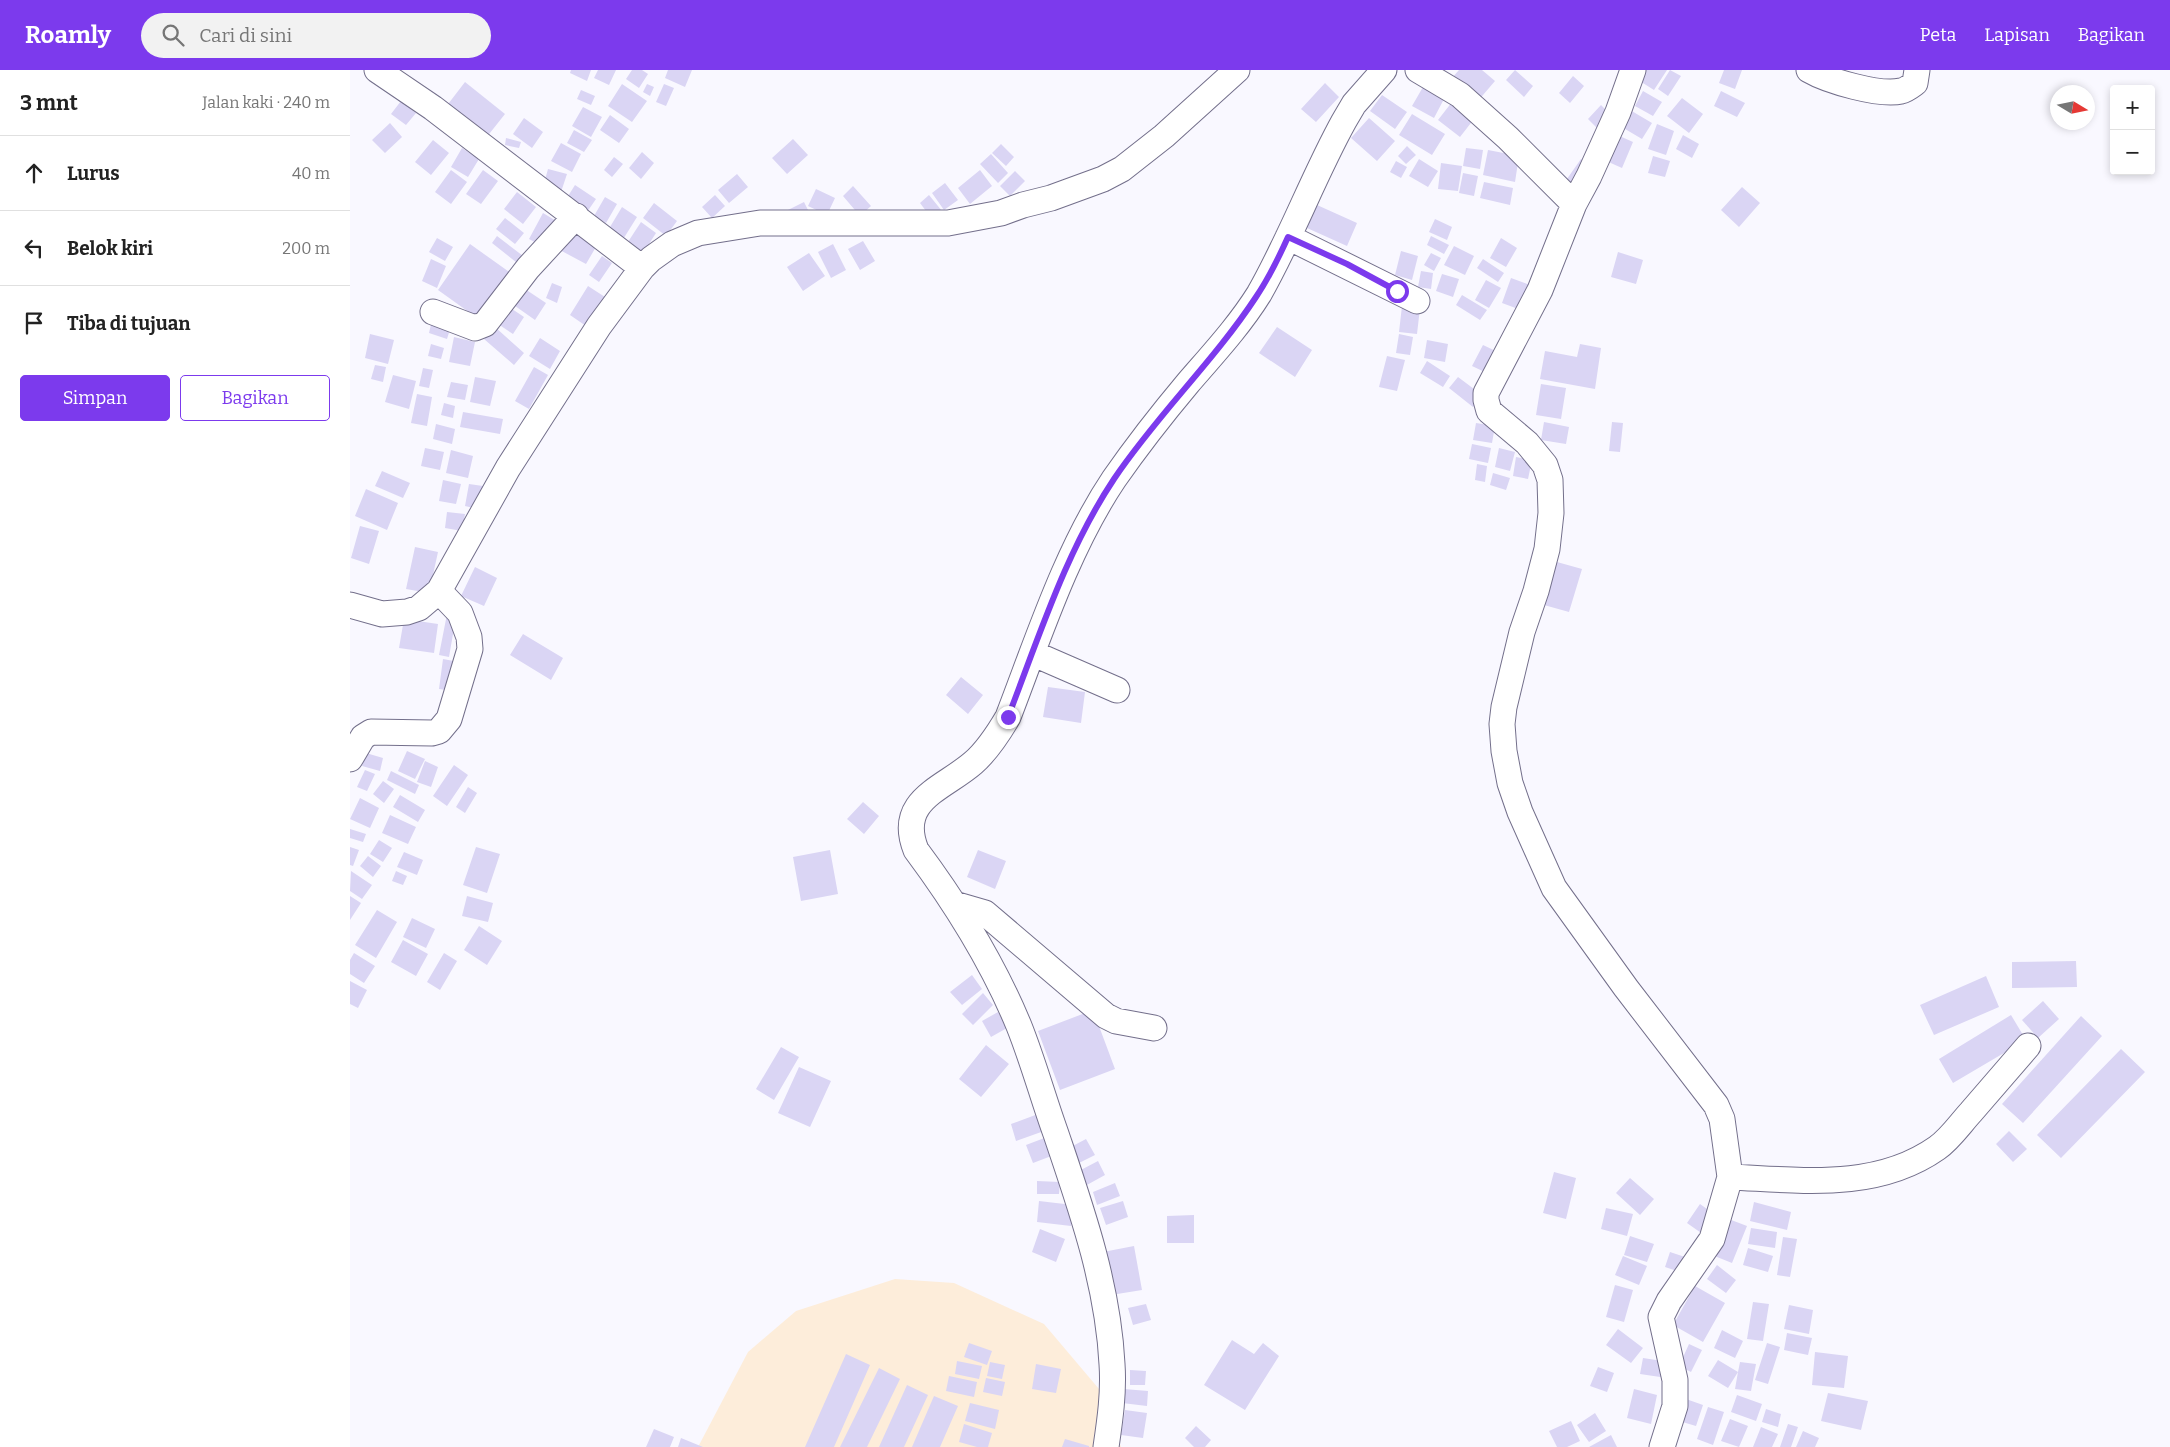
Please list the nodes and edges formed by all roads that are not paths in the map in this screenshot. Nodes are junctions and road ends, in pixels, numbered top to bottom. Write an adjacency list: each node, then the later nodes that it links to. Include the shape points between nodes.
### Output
1 (377, 70): 9 (street)
2 (1237, 70): 11 (street, via 1122,169 1050,198 1001,213 948,223 760,223 715,229 672,244)
3 (1384, 70): 10 (street, via 1354,104 1344,121)
4 (1418, 70): 8 (street, via 1460,95)
5 (1633, 70): 8 (street, via 1618,112)
6 (1809, 70): 7 (street, via 1839,83 1892,92 1904,91 1915,83)
7 (1916, 70)
8 (1574, 204): 22 (street, via 1540,290 1486,393 1489,410 1528,443 1545,465 1550,480 1547,549 1504,707 1504,751 1510,784 1554,888 1716,1105 1722,1119)
9 (576, 216): 11 (street); 13 (street, via 528,268 485,324 475,328)
10 (1288, 237): 12 (street); 16 (street, via 1243,317 1149,431 1114,480 1076,549)
11 (642, 268): 14 (street, via 599,326 534,427)
12 (1417, 301)
13 (433, 312)
14 (439, 591): 15 (street, via 418,608 401,613 382,614); 18 (street, via 460,613 470,637 470,649 449,719 439,731 432,733 371,732 363,737)
15 (350, 605)
16 (1032, 653): 17 (street); 19 (street, via 1008,717 998,734 973,763 929,793 913,814 911,837 916,850)
17 (1117, 690)
18 (350, 759)
19 (954, 904): 20 (street, via 985,913 1106,1016); 23 (street, via 994,971 1019,1026 1095,1256 1108,1316 1113,1366)
20 (1154, 1028)
21 (2028, 1046): 22 (street, via 1938,1148 1901,1168 1825,1181)
22 (1730, 1177): 24 (street, via 1712,1239 1661,1318 1676,1380 1675,1406)
23 (1106, 1447)
24 (1662, 1447)

